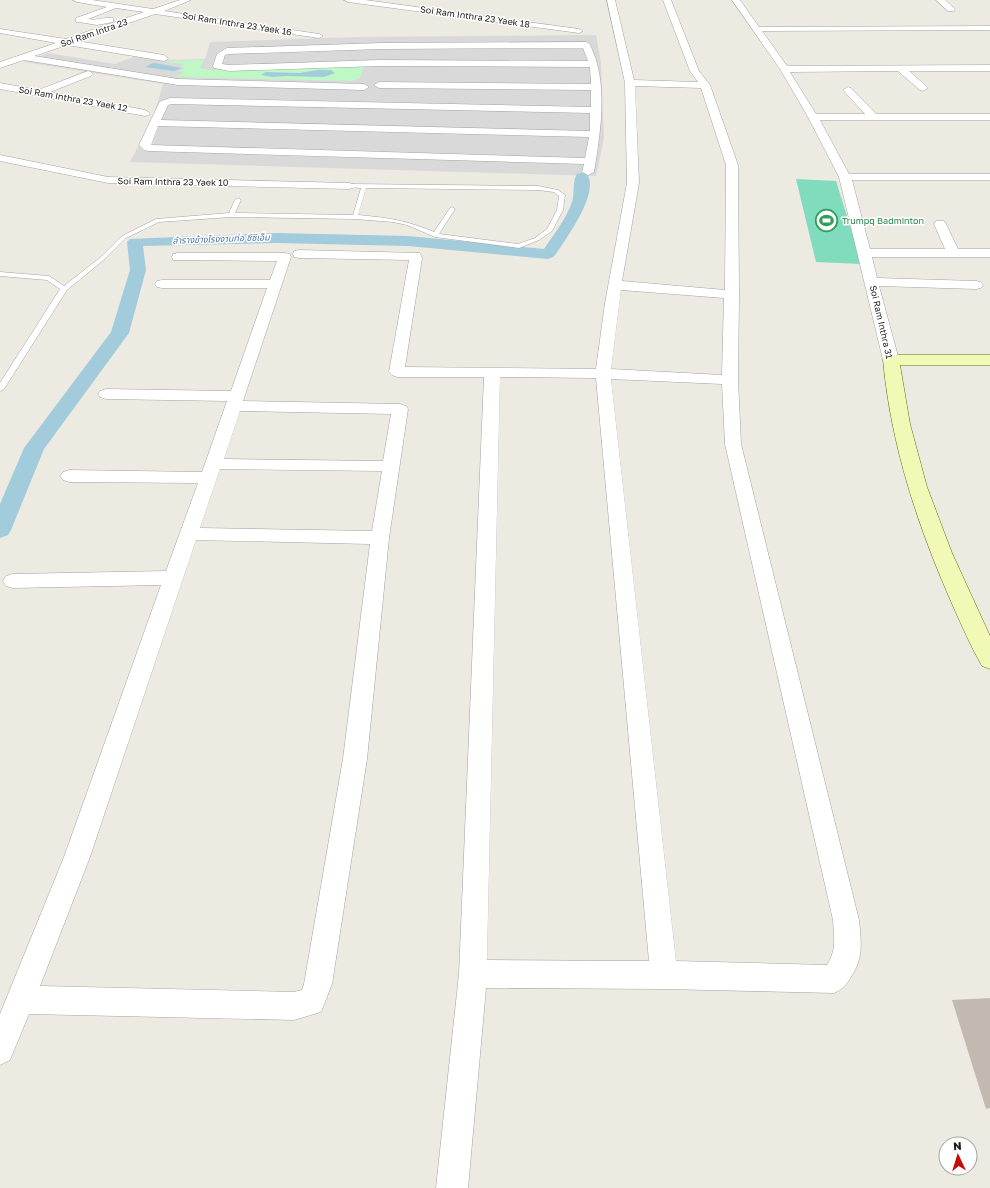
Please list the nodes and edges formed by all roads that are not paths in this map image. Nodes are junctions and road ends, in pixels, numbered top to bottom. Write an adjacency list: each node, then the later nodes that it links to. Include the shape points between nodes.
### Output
1 (77, 0): 8 (street, Soi Ram Inthra 23 Yaek 16)
2 (188, 0): 11 (street, Soi Ram Intra 23)
3 (348, 0): 17 (street, Soi Ram Inthra 23 Yaek 18)
4 (611, 0): 31 (street)
5 (668, 0): 33 (street, via 695,71)
6 (736, 0): 15 (street, Soi Ram Inthra 31)
7 (940, 0): 9 (street)
8 (117, 6): 10 (street, Soi Ram Inthra 23 Yaek 16); 10 (street, via 79,20 101,23)
9 (950, 9)
10 (140, 10): 11 (street, Soi Ram Inthra 23 Yaek 16)
11 (155, 12): 18 (street, Soi Ram Inthra 23 Yaek 16); 19 (street, Soi Ram Intra 23)
12 (939, 20): 13 (street)
13 (949, 28): 14 (street); 15 (street)
14 (990, 28)
15 (757, 29): 27 (street, Soi Ram Inthra 31)
16 (0, 31): 19 (street)
17 (579, 31)
18 (319, 36)
19 (66, 42): 21 (street, Soi Ram Intra 23); 22 (street)
20 (382, 46): 23 (street); 23 (street, via 227,51 221,54 217,66 229,68); 24 (street, via 586,45)
21 (27, 56): 25 (street, Soi Ram Intra 23); 32 (street, via 173,82)
22 (164, 58)
23 (379, 63): 24 (street); 30 (street)
24 (594, 64): 35 (street)
25 (0, 65)
26 (990, 68): 28 (street)
27 (784, 69): 28 (street); 42 (street, Soi Ram Inthra 31)
28 (901, 69): 36 (street)
29 (88, 74): 38 (street)
30 (373, 75)
31 (630, 83): 33 (street); 71 (street, via 633,183)
32 (369, 85): 35 (street); 39 (street)
33 (705, 85): 74 (street, via 732,165)
34 (0, 86): 38 (street, Soi Ram Inthra 23 Yaek 12)
35 (596, 87): 40 (street)
36 (924, 88)
37 (848, 90): 43 (street)
38 (40, 93): 41 (street, Soi Ram Inthra 23 Yaek 12)
39 (359, 105): 40 (street); 45 (street, via 174,101 164,103); 47 (street)
40 (595, 110): 46 (street)
41 (145, 113)
42 (812, 117): 43 (street); 53 (street, Soi Ram Inthra 31)
43 (873, 117): 44 (street)
44 (990, 117)
45 (155, 123): 47 (street); 48 (street, via 144,145 148,148)
46 (595, 134): 47 (street); 50 (street)
47 (346, 135): 48 (street)
48 (340, 153): 50 (street)
49 (0, 158): 54 (street, Soi Ram Inthra 23 Yaek 10, via 108,180)
50 (590, 161): 51 (street)
51 (588, 172)
52 (990, 176): 53 (street)
53 (845, 177): 62 (street, Soi Ram Inthra 31)
54 (349, 186): 55 (lane)
55 (364, 186): 59 (lane); 61 (lane, via 538,188 556,191 562,195 560,210 550,230 528,244 519,246)
56 (238, 200): 58 (lane)
57 (452, 209): 61 (lane)
58 (231, 215): 59 (lane); 73 (lane, via 154,222 124,238)
59 (356, 217): 61 (lane, via 393,220)
60 (940, 224): 63 (street)
61 (435, 235)
62 (865, 253): 63 (street); 68 (street, Soi Ram Inthra 31)
63 (953, 253): 64 (street)
64 (990, 253)
65 (299, 254): 77 (street, via 415,256 397,372)
66 (178, 257): 70 (street, via 285,257)
67 (0, 274): 73 (lane, via 49,278)
68 (872, 282): 72 (street); 75 (street, Soi Ram Inthra 31)
69 (162, 284): 70 (street)
70 (276, 284): 82 (street)
71 (616, 285): 74 (street); 78 (street)
72 (976, 285)
73 (64, 289): 80 (lane)
74 (732, 295): 79 (street)
75 (890, 360): 76 (street); 90 (street, Soi Ram Inthra 31, via 895,395 917,487 938,543)
76 (990, 360)
77 (492, 372): 78 (street); 91 (street)
78 (603, 373): 79 (street); 92 (street)
79 (730, 380): 92 (street, via 733,444 846,920 848,945 846,960 834,979)
80 (0, 389)
81 (106, 394): 82 (street)
82 (236, 401): 83 (street, via 400,409); 84 (street)
83 (390, 466): 84 (street); 87 (street)
84 (210, 471): 85 (street); 86 (street)
85 (69, 476)
86 (188, 534): 87 (street); 88 (street)
87 (380, 538): 93 (street, via 355,759 318,984 311,1002 294,1006)
88 (173, 578): 89 (street); 93 (street, via 77,857)
89 (13, 581)
90 (990, 660)
91 (473, 974): 92 (street); 95 (street)
92 (664, 975)
93 (21, 1000): 94 (street)
94 (0, 1050)
95 (452, 1188)

